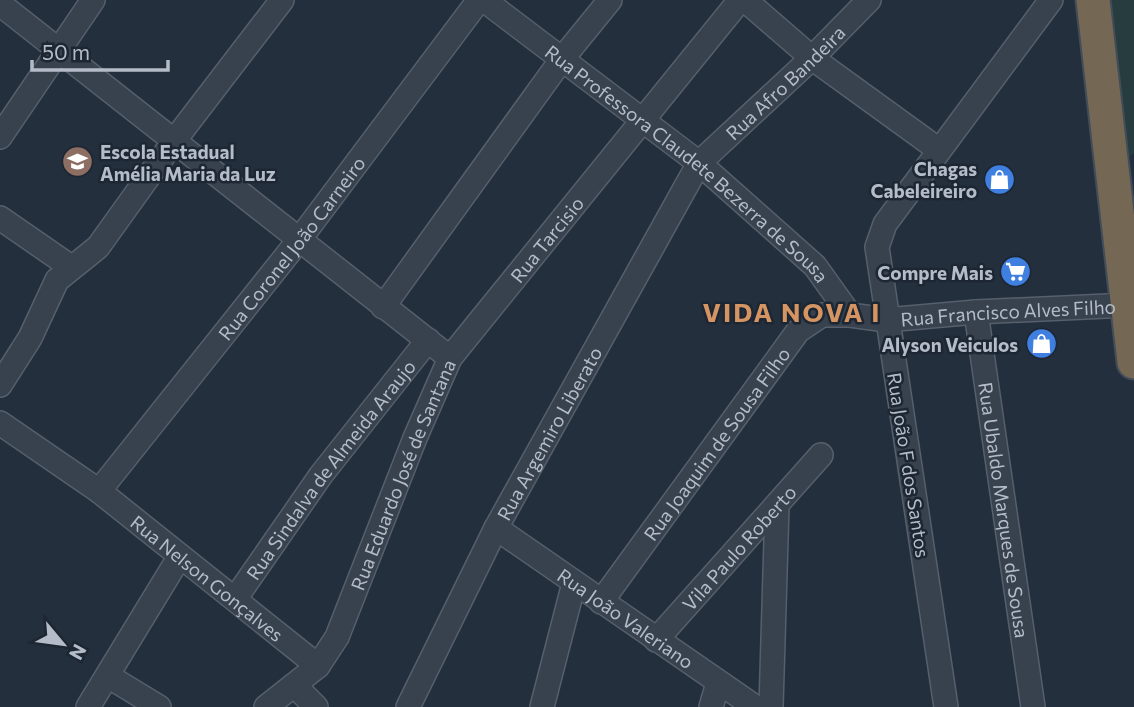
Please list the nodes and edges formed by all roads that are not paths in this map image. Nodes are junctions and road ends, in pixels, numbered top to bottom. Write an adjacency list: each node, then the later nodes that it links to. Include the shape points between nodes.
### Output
1 (93, 0): 10 (street)
2 (282, 0): 15 (street)
3 (481, 0): 12 (street, Rua Professora Claudete Bezerra de Sousa); 21 (street, Rua Coronel João Carneiro)
4 (610, 0): 12 (street)
5 (742, 0): 11 (street); 13 (street, Rua Tarcisio)
6 (869, 0): 11 (street, Rua Afro Bandeira)
7 (1051, 0): 16 (street)
8 (1093, 0): 19 (highway)
9 (0, 4): 10 (street, Rua Eduardo José de Santana)
10 (60, 51): 14 (street); 15 (street, Rua Eduardo José de Santana)
11 (812, 58): 16 (street); 17 (street, Rua Afro Bandeira)
12 (562, 59): 13 (street, Rua Professora Claudete Bezerra de Sousa); 23 (street)
13 (643, 120): 17 (street, Rua Professora Claudete Bezerra de Sousa); 29 (street, Rua Tarcisio)
14 (0, 137)
15 (174, 141): 21 (street, Rua Eduardo José de Santana); 22 (street, via 98,247)
16 (939, 150): 26 (street, Rua João F dos Santos, via 885,224 877,247)
17 (699, 163): 25 (street, Rua Professora Claudete Bezerra de Sousa, via 816,267); 36 (street, Rua Argemiro Liberato)
18 (1134, 181): 19 (highway)
19 (1119, 215): 27 (highway)
20 (0, 218): 22 (street)
21 (299, 240): 23 (street, Rua Eduardo José de Santana); 34 (street, Rua Coronel João Carneiro)
22 (71, 267): 31 (street, via 48,294 30,338)
23 (383, 307): 28 (street, Rua Eduardo José de Santana)
24 (976, 312): 26 (street, Rua Francisco Alves Filho); 27 (street, Rua Francisco Alves Filho); 56 (street, Rua Ubaldo Marques de Sousa)
25 (850, 315): 26 (street); 40 (street, Rua Joaquim de Sousa Filho, via 822,315 798,331)
26 (886, 320): 55 (street, Rua João F dos Santos)
27 (1131, 320): 30 (highway)
28 (428, 340): 29 (street, Rua Eduardo José de Santana); 39 (street, Rua Sindalva de Almeida Araujo, via 321,475)
29 (450, 358): 42 (street, Rua Eduardo José de Santana, via 337,638)
30 (1134, 362)
31 (0, 385)
32 (0, 422): 34 (street, Rua Nelson Gonçalves)
33 (821, 455): 35 (street, Vila Paulo Roberto)
34 (99, 491): 37 (street, Rua Nelson Gonçalves)
35 (777, 506): 41 (street, Vila Paulo Roberto); 54 (street)
36 (496, 528): 38 (street, Rua João Valeriano); 50 (street, Rua Argemiro Liberato)
37 (180, 556): 39 (street, Rua Nelson Gonçalves); 43 (street)
38 (574, 583): 40 (street, Rua João Valeriano); 51 (street)
39 (235, 599): 42 (street, Rua Nelson Gonçalves)
40 (601, 602): 41 (street, Rua João Valeriano)
41 (656, 640): 44 (street, Rua João Valeriano)
42 (317, 666): 45 (street, Rua Eduardo José de Santana)
43 (108, 676): 46 (street); 47 (street)
44 (718, 683): 52 (street); 53 (street, Rua João Valeriano)
45 (294, 685): 48 (street, Rua Eduardo José de Santana); 49 (street)
46 (88, 707)
47 (159, 707)
48 (266, 707)
49 (316, 707)
50 (408, 707)
51 (542, 707)
52 (711, 707)
53 (755, 707)
54 (771, 707)
55 (946, 707)
56 (1034, 707)

